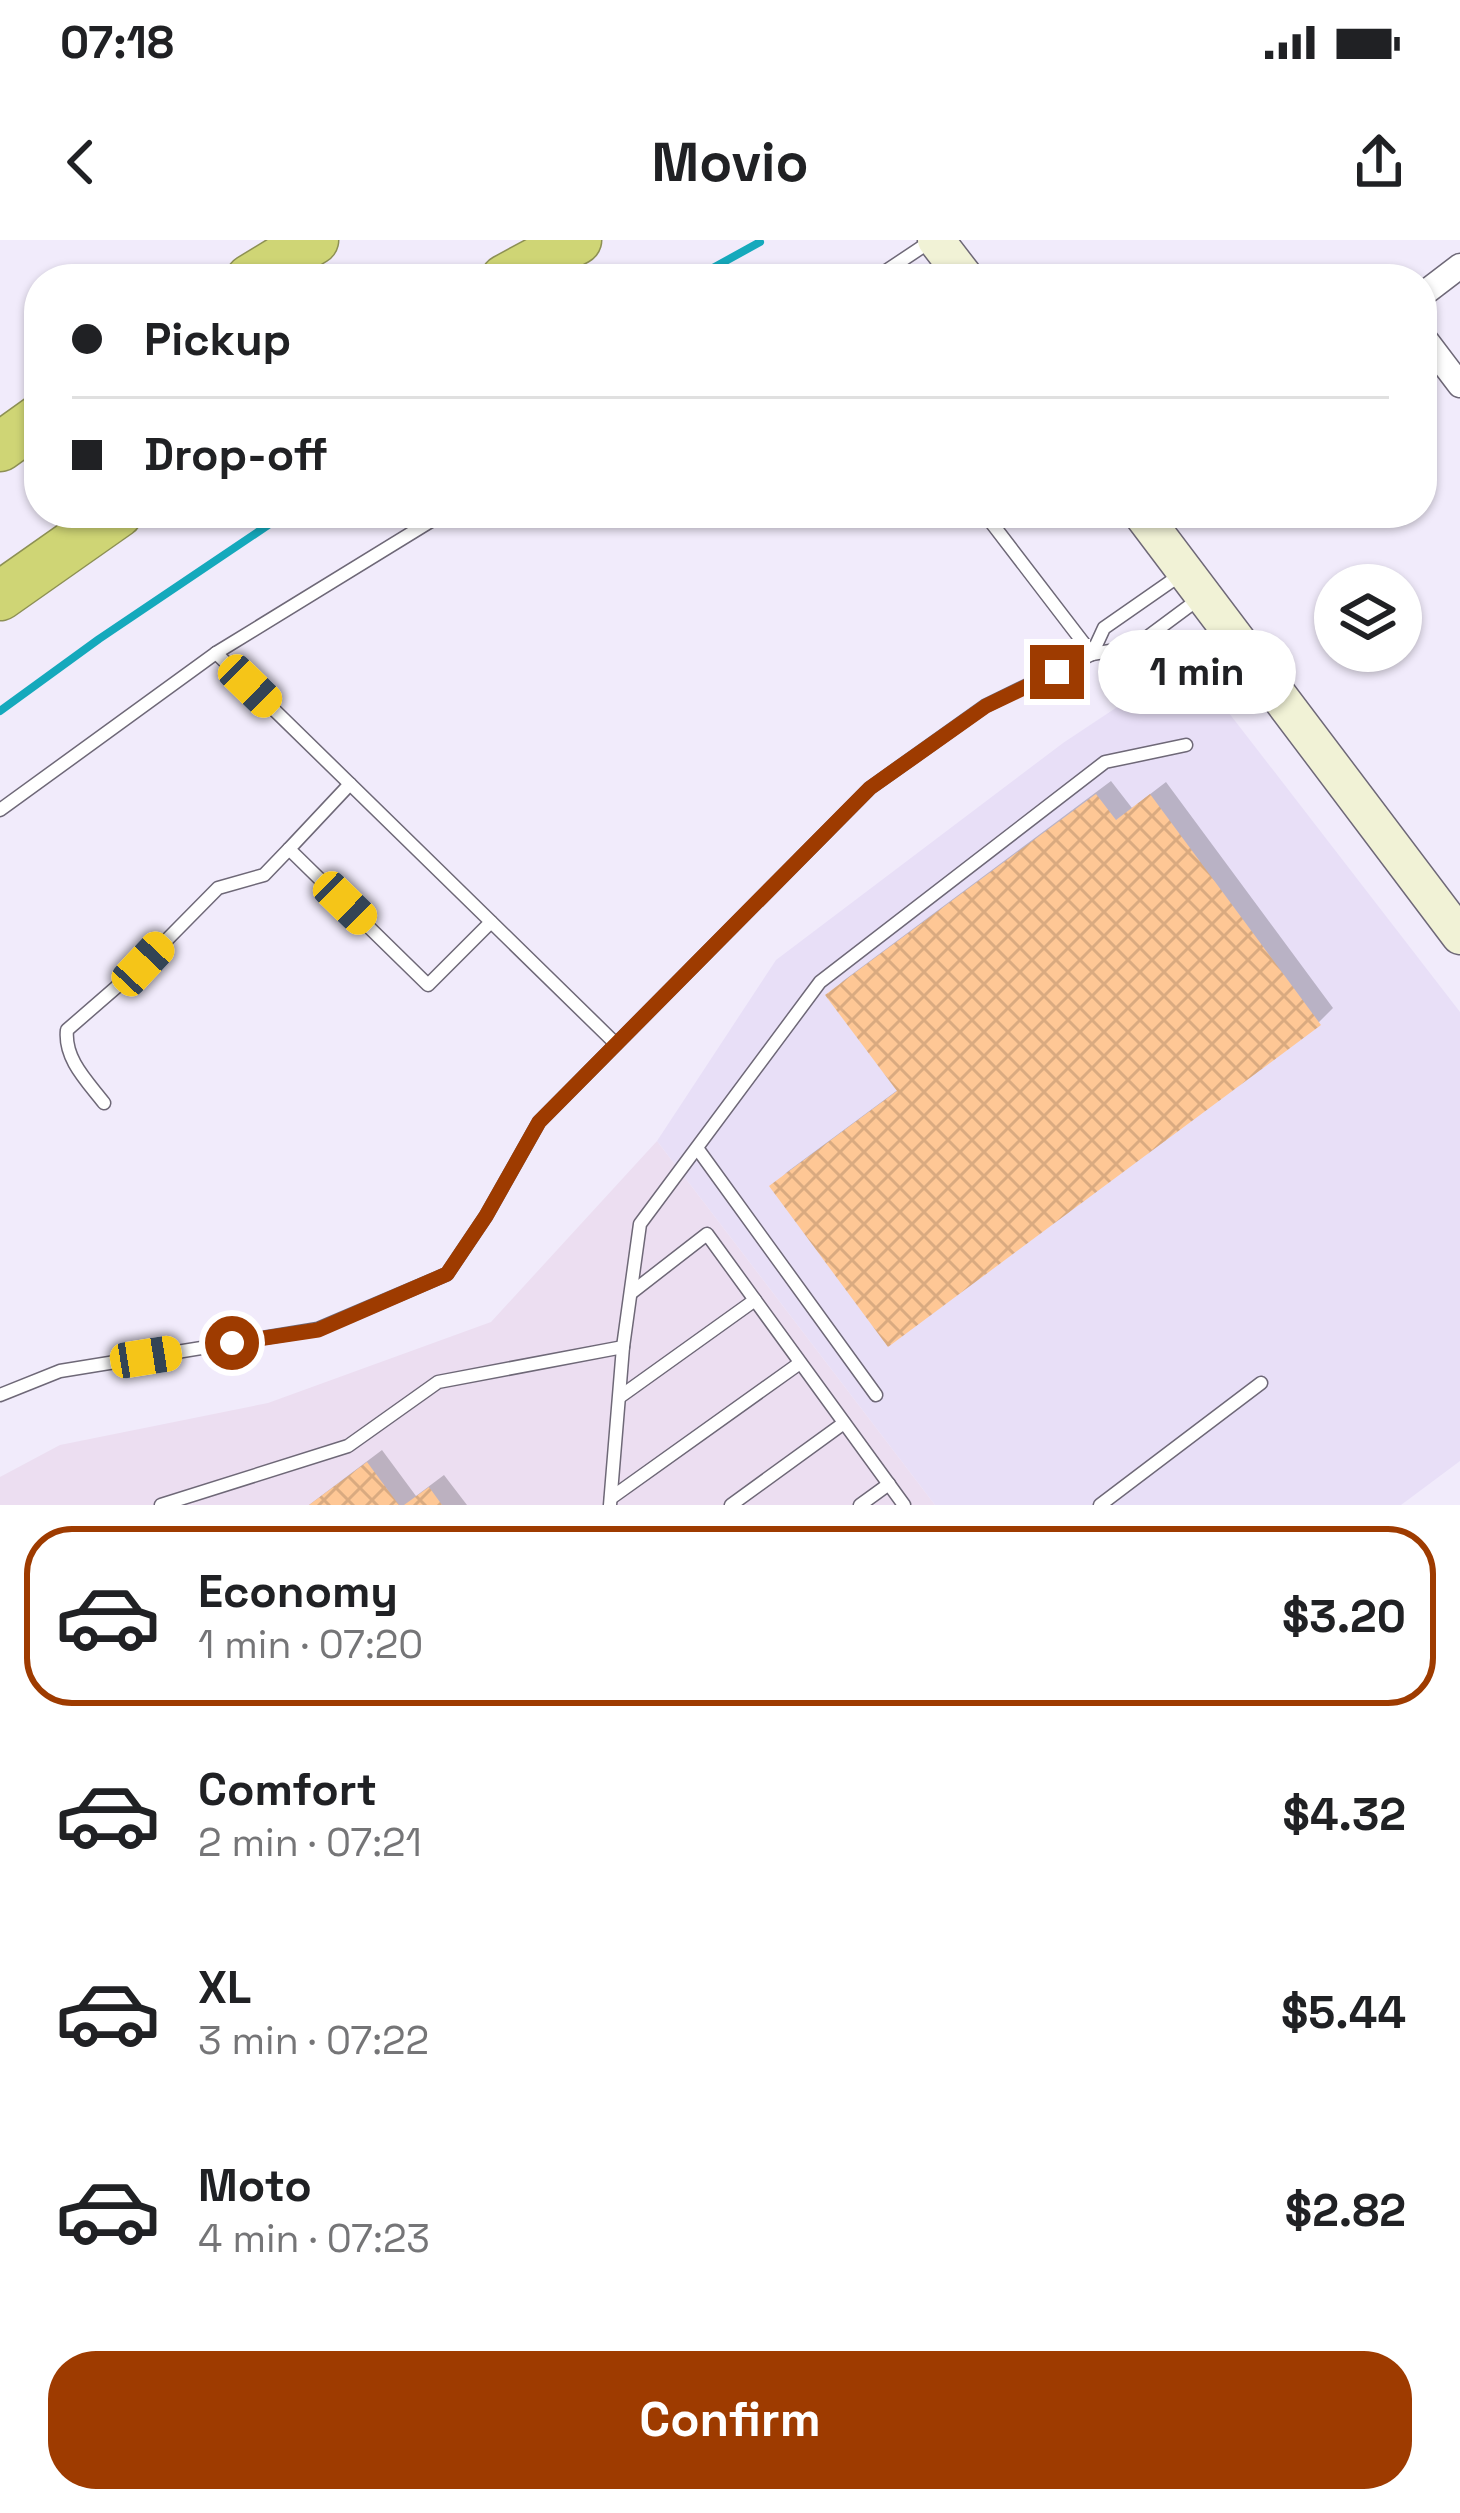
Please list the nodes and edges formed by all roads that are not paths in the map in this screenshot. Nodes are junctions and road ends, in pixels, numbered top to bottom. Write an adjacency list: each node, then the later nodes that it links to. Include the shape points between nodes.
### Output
1 (314, 240): 4 (highway)
2 (577, 240): 5 (highway)
3 (934, 240): 6 (lane); 7 (main road)
4 (275, 264)
5 (533, 264)
6 (897, 264)
7 (953, 264)
8 (1437, 355): 9 (street)
9 (1460, 385)
10 (97, 528): 15 (highway)
11 (420, 528): 16 (lane)
12 (995, 528): 17 (lane)
13 (1153, 528): 14 (main road)
14 (1195, 583): 17 (lane, via 1104,628); 17 (lane, via 1134,647); 23 (main road)
15 (0, 596)
16 (216, 653): 19 (lane); 20 (lane)
17 (1092, 654): 24 (lane, via 986,706 870,788)
18 (1186, 745): 26 (lane, via 1105,762 820,982)
19 (350, 784): 21 (lane); 22 (lane)
20 (0, 810)
21 (289, 849): 22 (lane, via 428,985); 25 (lane, via 263,874 203,900 67,1030 68,1050)
22 (491, 922): 24 (lane)
23 (1460, 936)
24 (616, 1044): 32 (lane, via 539,1122 447,1274 318,1330 60,1371)
25 (104, 1103)
26 (697, 1148): 27 (lane, via 640,1224); 34 (lane)
27 (631, 1292): 28 (lane, via 707,1234); 29 (lane)
28 (755, 1300): 30 (lane); 33 (lane)
29 (623, 1347): 33 (lane); 38 (lane, via 438,1382 347,1446)
30 (800, 1363): 35 (lane); 37 (lane)
31 (1262, 1383): 42 (lane)
32 (0, 1395)
33 (621, 1396): 37 (lane)
34 (876, 1396)
35 (844, 1423): 36 (lane); 39 (lane)
36 (889, 1484): 40 (lane); 41 (lane)
37 (611, 1502)
38 (161, 1505)
39 (731, 1505)
40 (860, 1505)
41 (904, 1505)
42 (1100, 1505)

